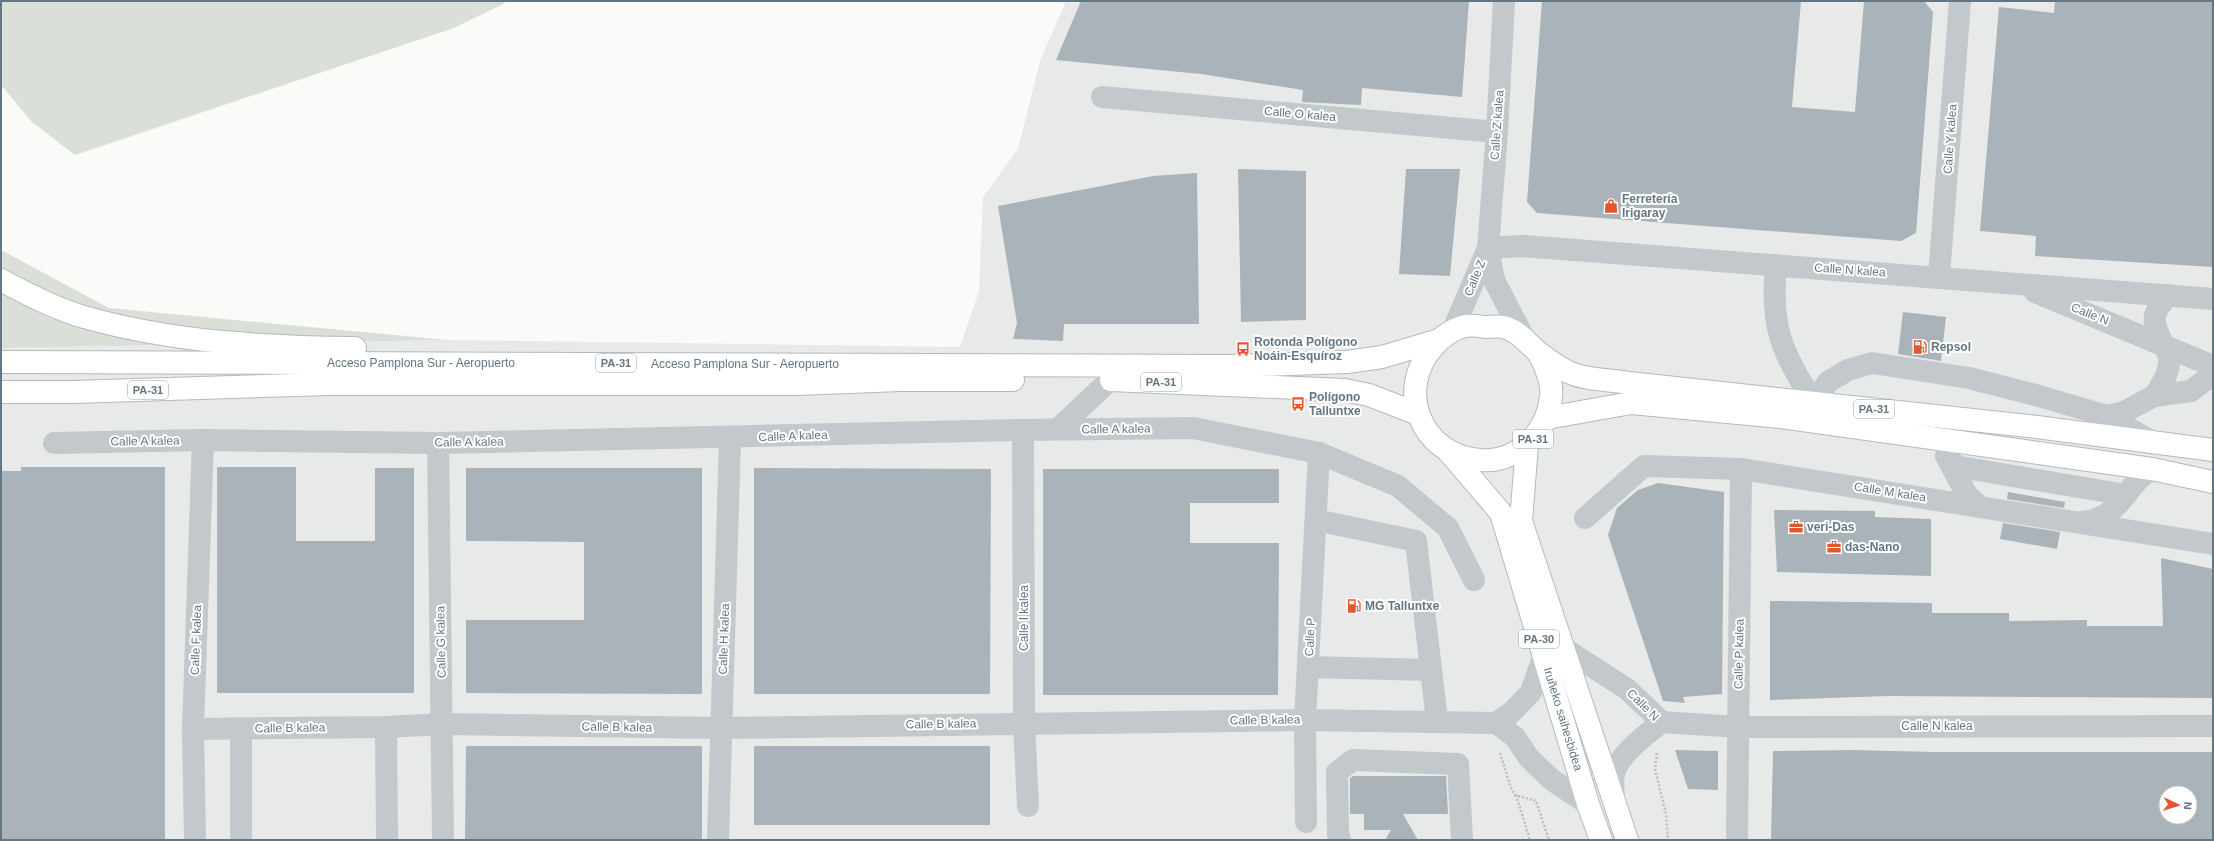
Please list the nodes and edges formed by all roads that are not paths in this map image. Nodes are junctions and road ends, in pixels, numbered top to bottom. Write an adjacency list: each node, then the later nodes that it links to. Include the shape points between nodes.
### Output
1 (1504, 1): 4 (street, Calle Z kalea)
2 (1960, 1): 7 (street, Calle Y kalea)
3 (1102, 97): 4 (street, Calle O kalea)
4 (1497, 132): 5 (street, Calle Z kalea)
5 (1488, 248): 6 (street, Calle N kalea, via 1522,246); 12 (street, Calle Z); 13 (street, Calle Z, via 1494,280)
6 (1776, 265): 7 (street, Calle N kalea); 27 (street, via 1775,315 1786,356)
7 (1939, 276): 9 (street, Calle N kalea)
8 (1, 280): 17 (highway, via 83,317 167,336 304,347 390,348)
9 (2016, 284): 10 (street, Calle N kalea); 14 (street, Calle N)
10 (2169, 296): 11 (street, Calle N kalea); 14 (street, via 2161,304 2155,318 2155,329)
11 (2213, 299)
12 (1445, 336): 13 (highway, PA-31, via 1466,326 1504,327); 17 (highway, Acceso Pamplona Sur - Aeropuerto / PA-31, via 1382,358 1230,366); 28 (highway, PA-31, via 1426,355 1417,374 1415,394)
13 (1524, 338): 15 (highway, PA-31)
14 (2163, 344): 18 (street, Calle N); 26 (street, via 2170,358 2169,368)
15 (1539, 354): 27 (highway, PA-31, via 1572,374 1630,383); 30 (highway, PA-31, via 1549,374 1551,396)
16 (1, 362): 17 (highway, Acceso Pamplona Sur - Aeropuerto / PA-31)
17 (452, 363)
18 (2213, 366)
19 (2213, 374): 22 (street)
20 (1, 377): 24 (highway, via 33,378)
21 (1110, 380): 24 (highway, Acceso Pamplona Sur - Aeropuerto / PA-31, via 900,380 798,384 329,384); 28 (highway, PA-31, via 1345,390 1369,395); 31 (street)
22 (2191, 391): 25 (street); 26 (street)
23 (1, 392): 24 (highway, Acceso Pamplona Sur - Aeropuerto / PA-31)
24 (73, 392)
25 (2213, 392)
26 (2154, 396): 29 (street, via 2124,412)
27 (1814, 402): 29 (street, via 1828,382 1848,370 1872,363 1969,378); 36 (highway, PA-31)
28 (1418, 414): 41 (highway, PA-31, via 1425,429)
29 (2107, 416): 36 (street)
30 (1546, 418): 33 (highway, via 1631,403 1781,416); 39 (highway, PA-31, via 1538,433)
31 (1058, 429): 32 (street, Calle A kalea); 42 (street, Calle A kalea, via 1193,428)
32 (1023, 430): 34 (street, Calle A kalea); 60 (street, Calle I kalea)
33 (1926, 437): 43 (street, via 1941,448); 45 (highway)
34 (730, 438): 38 (street, Calle A kalea); 67 (street, Calle H kalea)
35 (203, 440): 37 (street, Calle A kalea); 38 (street, Calle A kalea); 68 (street, Calle F kalea)
36 (2153, 442): 40 (highway, PA-31)
37 (54, 443)
38 (438, 443): 63 (street, Calle G kalea)
39 (1527, 445): 41 (highway, PA-31, via 1509,456 1489,461 1468,460); 54 (highway, Iruñeko saihesbidea / PA-30, via 1521,521)
40 (2213, 450)
41 (1449, 452): 55 (highway, Iruñeko saihesbidea / PA-30, via 1501,513)
42 (1320, 453): 50 (street, Calle P); 53 (street, Calle A kalea, via 1398,486 1448,528)
43 (1950, 462): 47 (street, via 1960,467); 48 (street, via 1957,481)
44 (1741, 469): 48 (street, Calle M kalea); 49 (street, Calle M kalea, via 1644,466); 64 (street, Calle P kalea)
45 (2152, 469): 46 (highway); 47 (street, via 2141,475)
46 (2213, 482)
47 (2126, 495): 51 (street, via 2112,512 2090,521)
48 (1980, 507): 51 (street, Calle M kalea)
49 (1585, 518)
50 (1316, 520): 56 (street, Calle P); 57 (street, via 1416,541)
51 (2078, 522): 52 (street, Calle M kalea)
52 (2213, 544)
53 (1474, 580)
54 (1565, 649): 61 (street, Calle N, via 1627,689); 72 (highway, Iruñeko saihesbidea / PA-30)
55 (1544, 655): 62 (street, via 1531,692); 73 (highway, Iruñeko saihesbidea / PA-30)
56 (1308, 667): 57 (street); 58 (street, Calle P)
57 (1431, 670): 59 (street)
58 (1306, 720): 59 (street, Calle B kalea); 60 (street, Calle B kalea); 70 (street, Calle P)
59 (1437, 721): 62 (street, Calle B kalea)
60 (1024, 722): 67 (street, Calle B kalea); 74 (street, Calle I kalea)
61 (1662, 722): 64 (street, Calle N kalea); 72 (street, Calle N, via 1626,754 1614,774)
62 (1496, 723): 73 (street, via 1515,736 1529,758 1552,780)
63 (443, 724): 66 (street, Calle B kalea); 67 (street, Calle B kalea); 79 (street, Calle G kalea)
64 (1738, 726): 65 (street, Calle N kalea); 86 (street, Calle P kalea)
65 (2213, 726)
66 (386, 727): 69 (street, Calle B kalea); 78 (street)
67 (721, 728): 80 (street, Calle H kalea)
68 (193, 729): 69 (street, Calle B kalea); 76 (street, Calle F kalea)
69 (242, 729): 77 (street, Calle B kalea)
70 (1306, 768): 71 (street); 75 (street, Calle P)
71 (1337, 772): 81 (street); 82 (street, via 1352,760 1458,764)
72 (1614, 799): 85 (highway, Iruñeko saihesbidea / PA-30)
73 (1588, 804): 83 (street); 84 (highway, Iruñeko saihesbidea / PA-30)
74 (1028, 806)
75 (1306, 822)
76 (195, 840)
77 (242, 840)
78 (387, 840)
79 (443, 840)
80 (718, 840)
81 (1340, 840)
82 (1462, 840)
83 (1594, 840)
84 (1601, 840)
85 (1627, 840)
86 (1737, 840)

